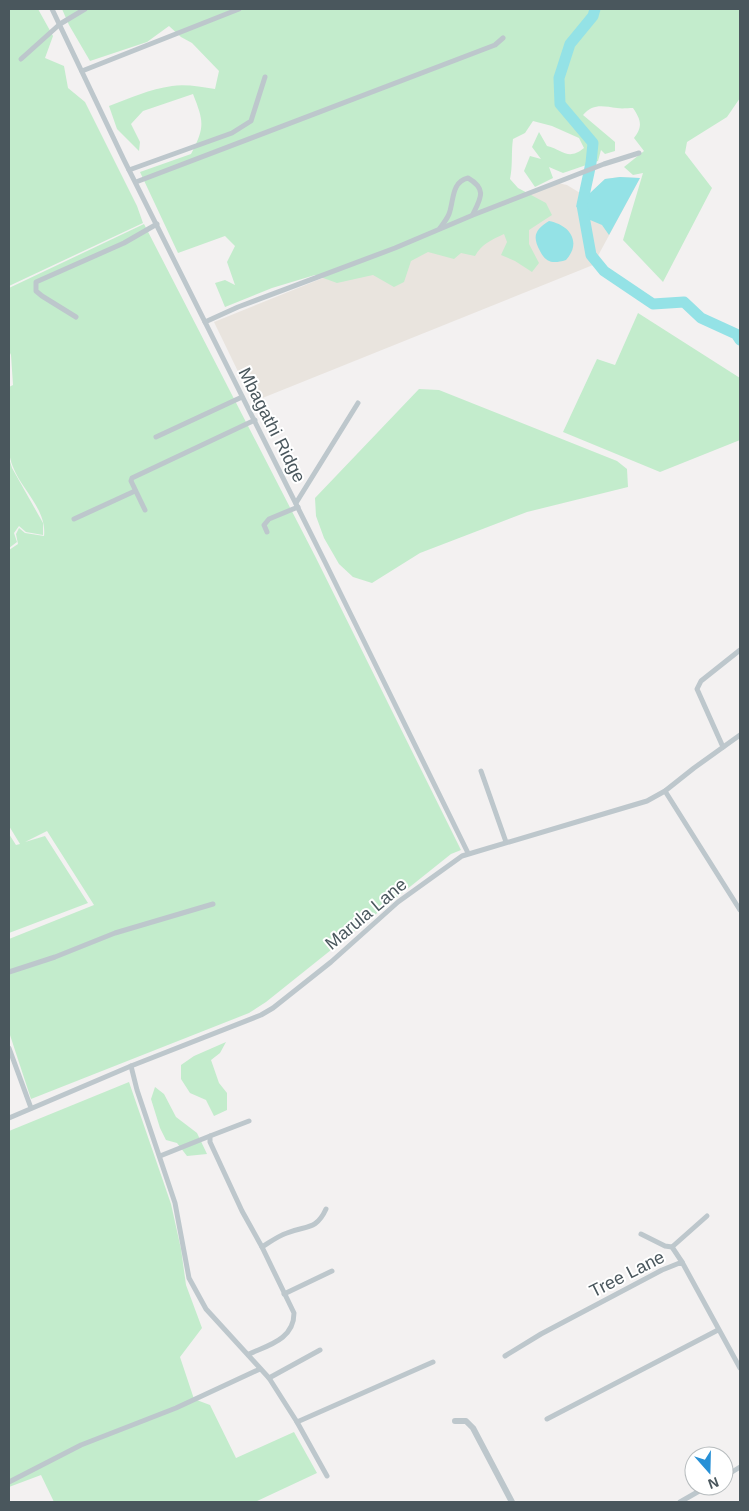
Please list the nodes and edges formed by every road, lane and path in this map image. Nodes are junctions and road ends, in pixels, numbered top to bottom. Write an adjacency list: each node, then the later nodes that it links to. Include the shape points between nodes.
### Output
1 (52, 9): 4 (street, Mbagathi Ridge)
2 (85, 9): 4 (street)
3 (239, 9): 7 (street)
4 (60, 24): 6 (street); 7 (street, Mbagathi Ridge)
5 (503, 38): 11 (street, via 491,47)
6 (21, 59)
7 (82, 70): 10 (street, Mbagathi Ridge)
8 (265, 77): 10 (street, via 251,121 244,127)
9 (638, 153): 12 (street)
10 (129, 170): 11 (street, Mbagathi Ridge)
11 (136, 182): 13 (street, Mbagathi Ridge)
12 (473, 215): 14 (street); 14 (street, via 481,191 468,178 458,184 449,214)
13 (157, 224): 15 (street, via 124,243 36,282 36,291); 16 (street, Mbagathi Ridge)
14 (440, 228): 16 (street)
15 (76, 317)
16 (205, 322): 17 (street, Mbagathi Ridge)
17 (242, 397): 19 (street, Mbagathi Ridge); 20 (street)
18 (358, 403): 22 (street)
19 (255, 420): 21 (street, via 132,478); 22 (street, Mbagathi Ridge)
20 (156, 437)
21 (135, 491): 23 (street); 24 (street)
22 (297, 505): 25 (street, via 270,519 264,525); 32 (street, Mbagathi Ridge)
23 (145, 510)
24 (74, 519)
25 (267, 532)
26 (740, 650): 28 (street, via 701,681 697,689)
27 (740, 735): 28 (street, Marula Lane)
28 (723, 747): 30 (street, Marula Lane)
29 (481, 771): 31 (street)
30 (664, 791): 31 (street, Marula Lane, via 647,801); 34 (street)
31 (506, 842): 32 (street, Marula Lane)
32 (468, 853): 37 (street, Marula Lane, via 398,902 332,962 267,1012)
33 (212, 904): 35 (street, via 115,933)
34 (740, 910)
35 (9, 972)
36 (9, 1048): 38 (street)
37 (131, 1066): 38 (street, Marula Lane); 42 (street)
38 (31, 1108): 39 (street, Marula Lane)
39 (9, 1118)
40 (249, 1121): 41 (street)
41 (210, 1136): 42 (street); 46 (street, via 242,1211)
42 (160, 1156): 53 (street, via 175,1202 189,1278 206,1309)
43 (326, 1209): 46 (street, via 321,1219 311,1226 285,1233)
44 (707, 1216): 47 (street)
45 (641, 1234): 47 (street)
46 (262, 1247): 50 (street)
47 (672, 1247): 48 (street)
48 (682, 1262): 51 (street, Tree Lane); 54 (street, Tree Lane, via 541,1334)
49 (332, 1271): 50 (street)
50 (284, 1294): 53 (street, via 294,1313 290,1331 272,1344)
51 (718, 1330): 56 (street, Tree Lane); 59 (street)
52 (320, 1350): 58 (street)
53 (249, 1354): 57 (street)
54 (505, 1356)
55 (433, 1362): 61 (street)
56 (740, 1368)
57 (260, 1369): 58 (street); 63 (street, via 176,1408 82,1445)
58 (269, 1378): 61 (street)
59 (547, 1419)
60 (455, 1421): 64 (street, via 466,1421 473,1428)
61 (297, 1422): 62 (street)
62 (326, 1476)
63 (9, 1482)
64 (512, 1502)

